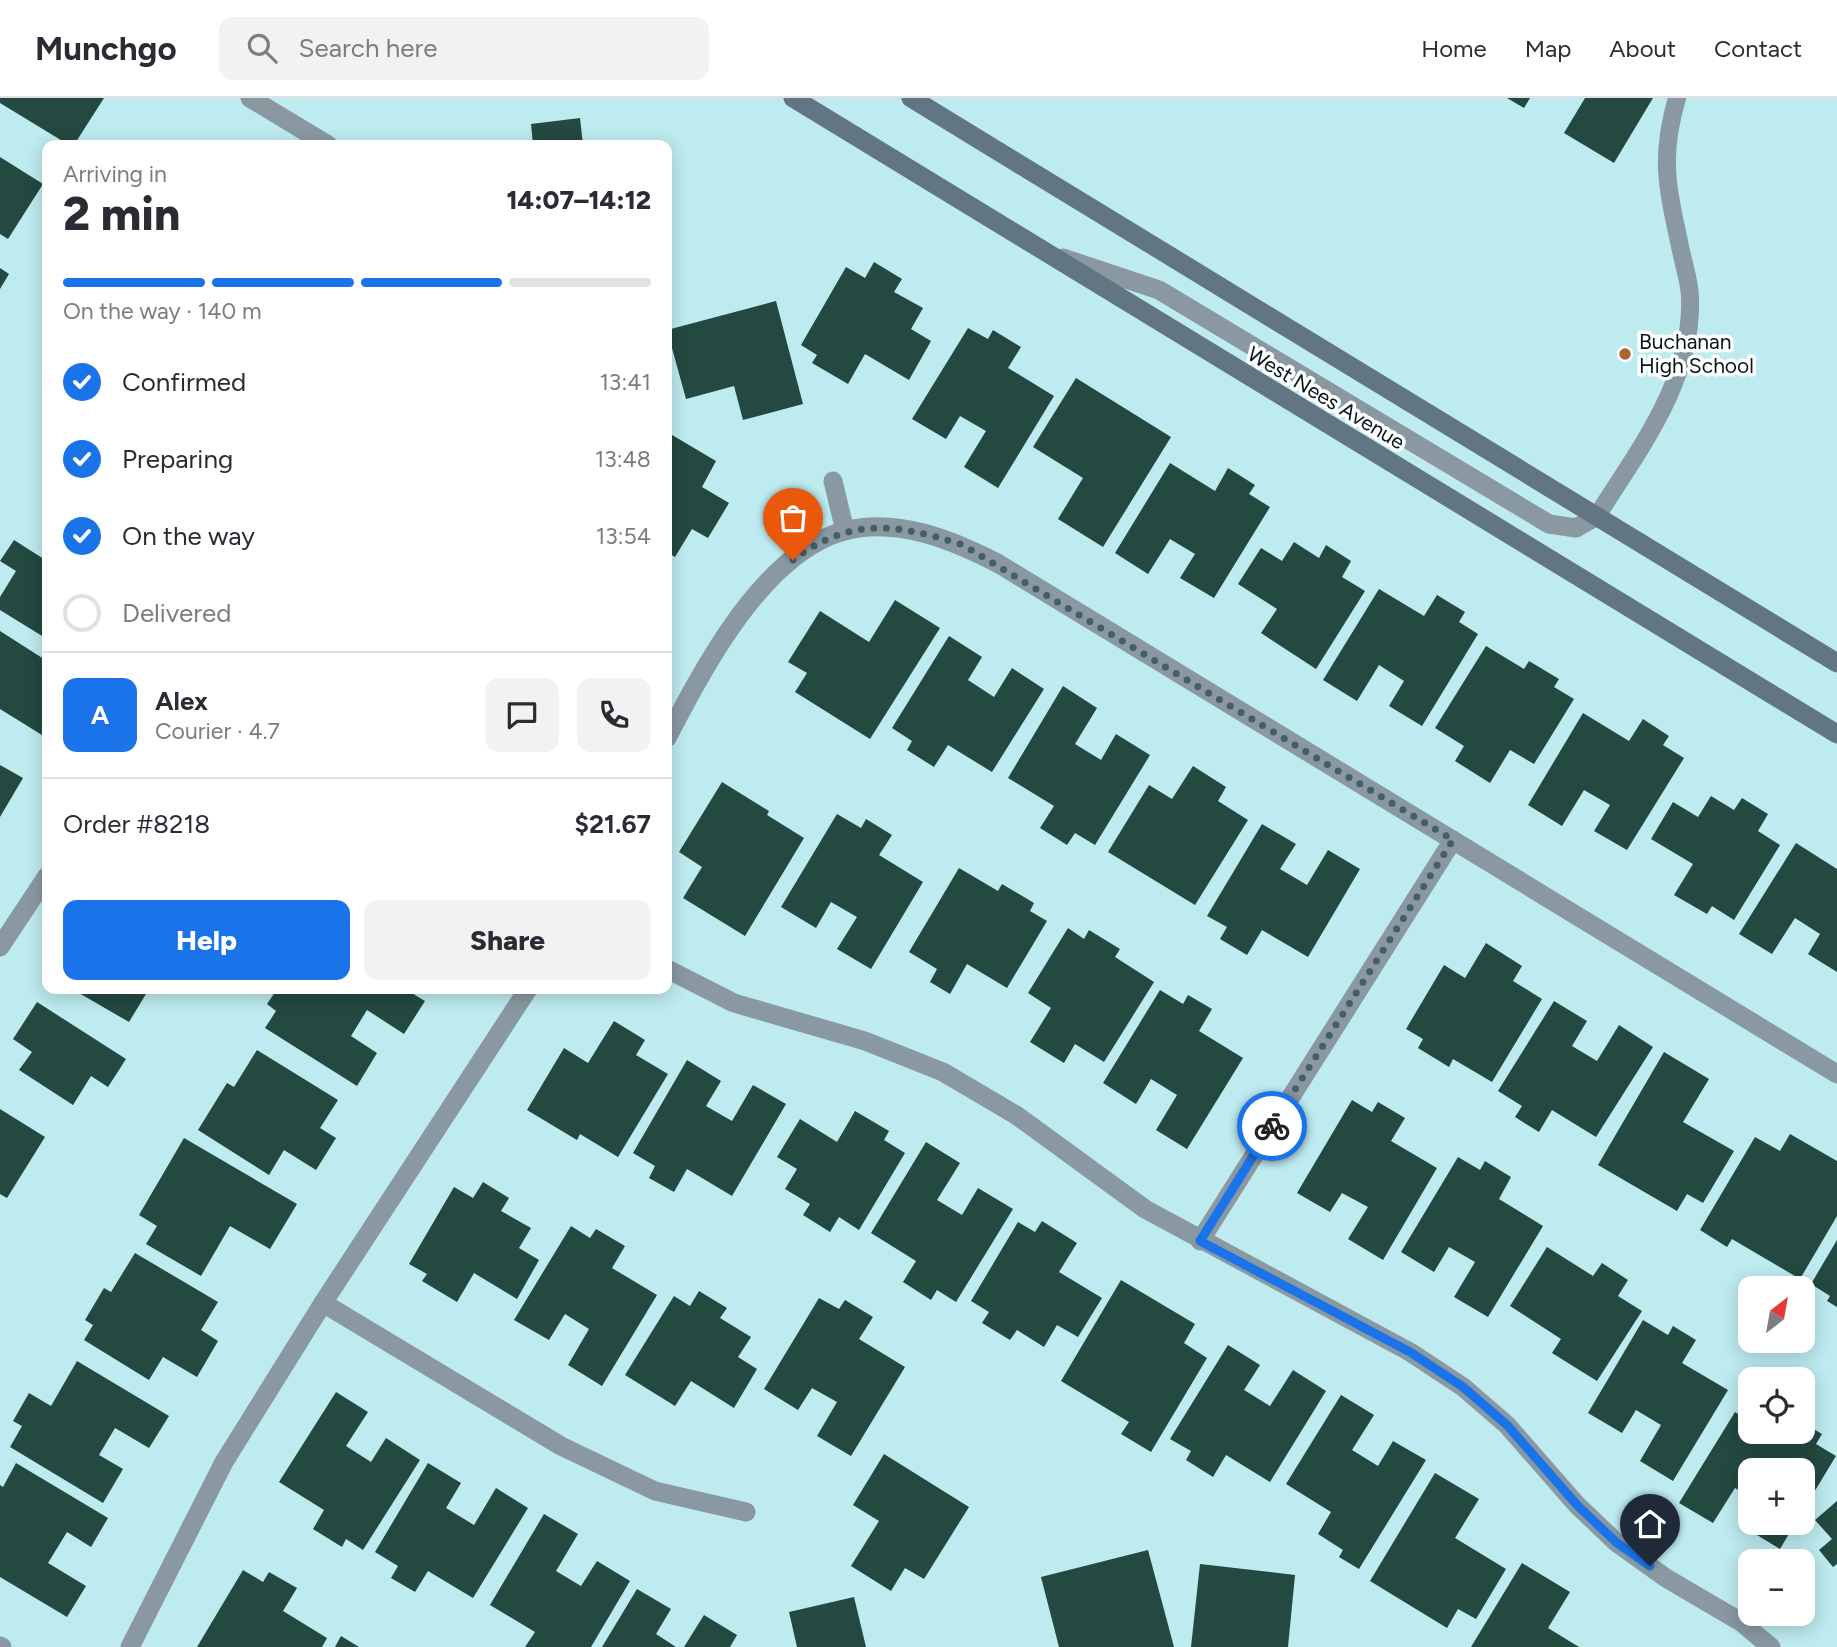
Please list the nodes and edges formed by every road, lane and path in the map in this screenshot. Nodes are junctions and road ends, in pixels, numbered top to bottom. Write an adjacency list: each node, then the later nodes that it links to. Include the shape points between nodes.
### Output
1 (250, 98): 5 (street)
2 (793, 98): 6 (main road, West Nees Avenue)
3 (911, 98): 8 (main road, West Nees Avenue)
4 (1677, 98): 8 (lane, via 1665,154 1690,297 1688,333 1668,401)
5 (320, 140)
6 (1039, 250): 8 (street, via 1159,290 1549,524 1576,528); 12 (main road, West Nees Avenue)
7 (834, 481): 9 (street)
8 (1597, 516): 10 (main road, West Nees Avenue)
9 (845, 531): 11 (street, via 811,546 775,574 734,625); 13 (street, via 886,528 963,545)
10 (1837, 663)
11 (672, 728)
12 (1837, 734)
13 (1453, 840): 18 (street); 19 (street)
14 (42, 884): 15 (street)
15 (0, 947)
16 (672, 972): 19 (street, via 734,1003 864,1041 943,1072 1016,1115 1125,1195)
17 (525, 994): 20 (street)
18 (1837, 1074)
19 (1200, 1241): 23 (street, via 1410,1352 1463,1387 1507,1425 1617,1543 1741,1622)
20 (323, 1303): 21 (street, via 561,1446 655,1491); 22 (street, via 218,1473)
21 (746, 1512)
22 (130, 1647)
23 (1771, 1647)

